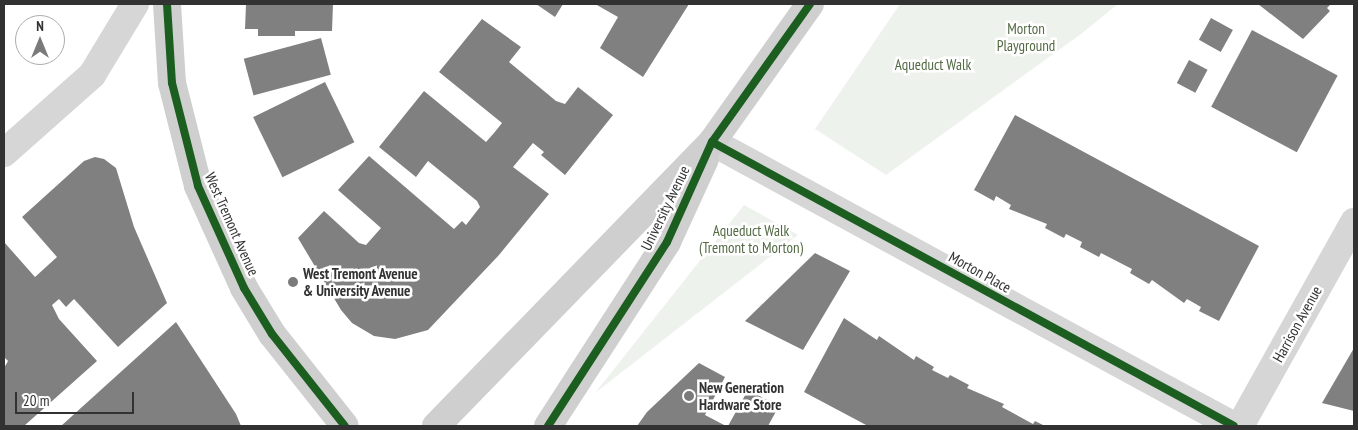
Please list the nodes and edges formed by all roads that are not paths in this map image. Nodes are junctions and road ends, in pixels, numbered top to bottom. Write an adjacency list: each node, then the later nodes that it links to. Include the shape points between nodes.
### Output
1 (135, 4): 5 (street, via 92,75)
2 (167, 4): 7 (main road, West Tremont Avenue, via 172,83 198,186 244,288 268,327)
3 (810, 4): 4 (main road, University Avenue)
4 (712, 142): 8 (main road, University Avenue); 9 (main road, University Avenue, via 667,242); 10 (street, Morton Place)
5 (4, 154)
6 (1354, 222): 11 (street, Harrison Avenue)
7 (345, 426)
8 (436, 426)
9 (548, 426)
10 (1234, 426)
11 (1240, 426)

